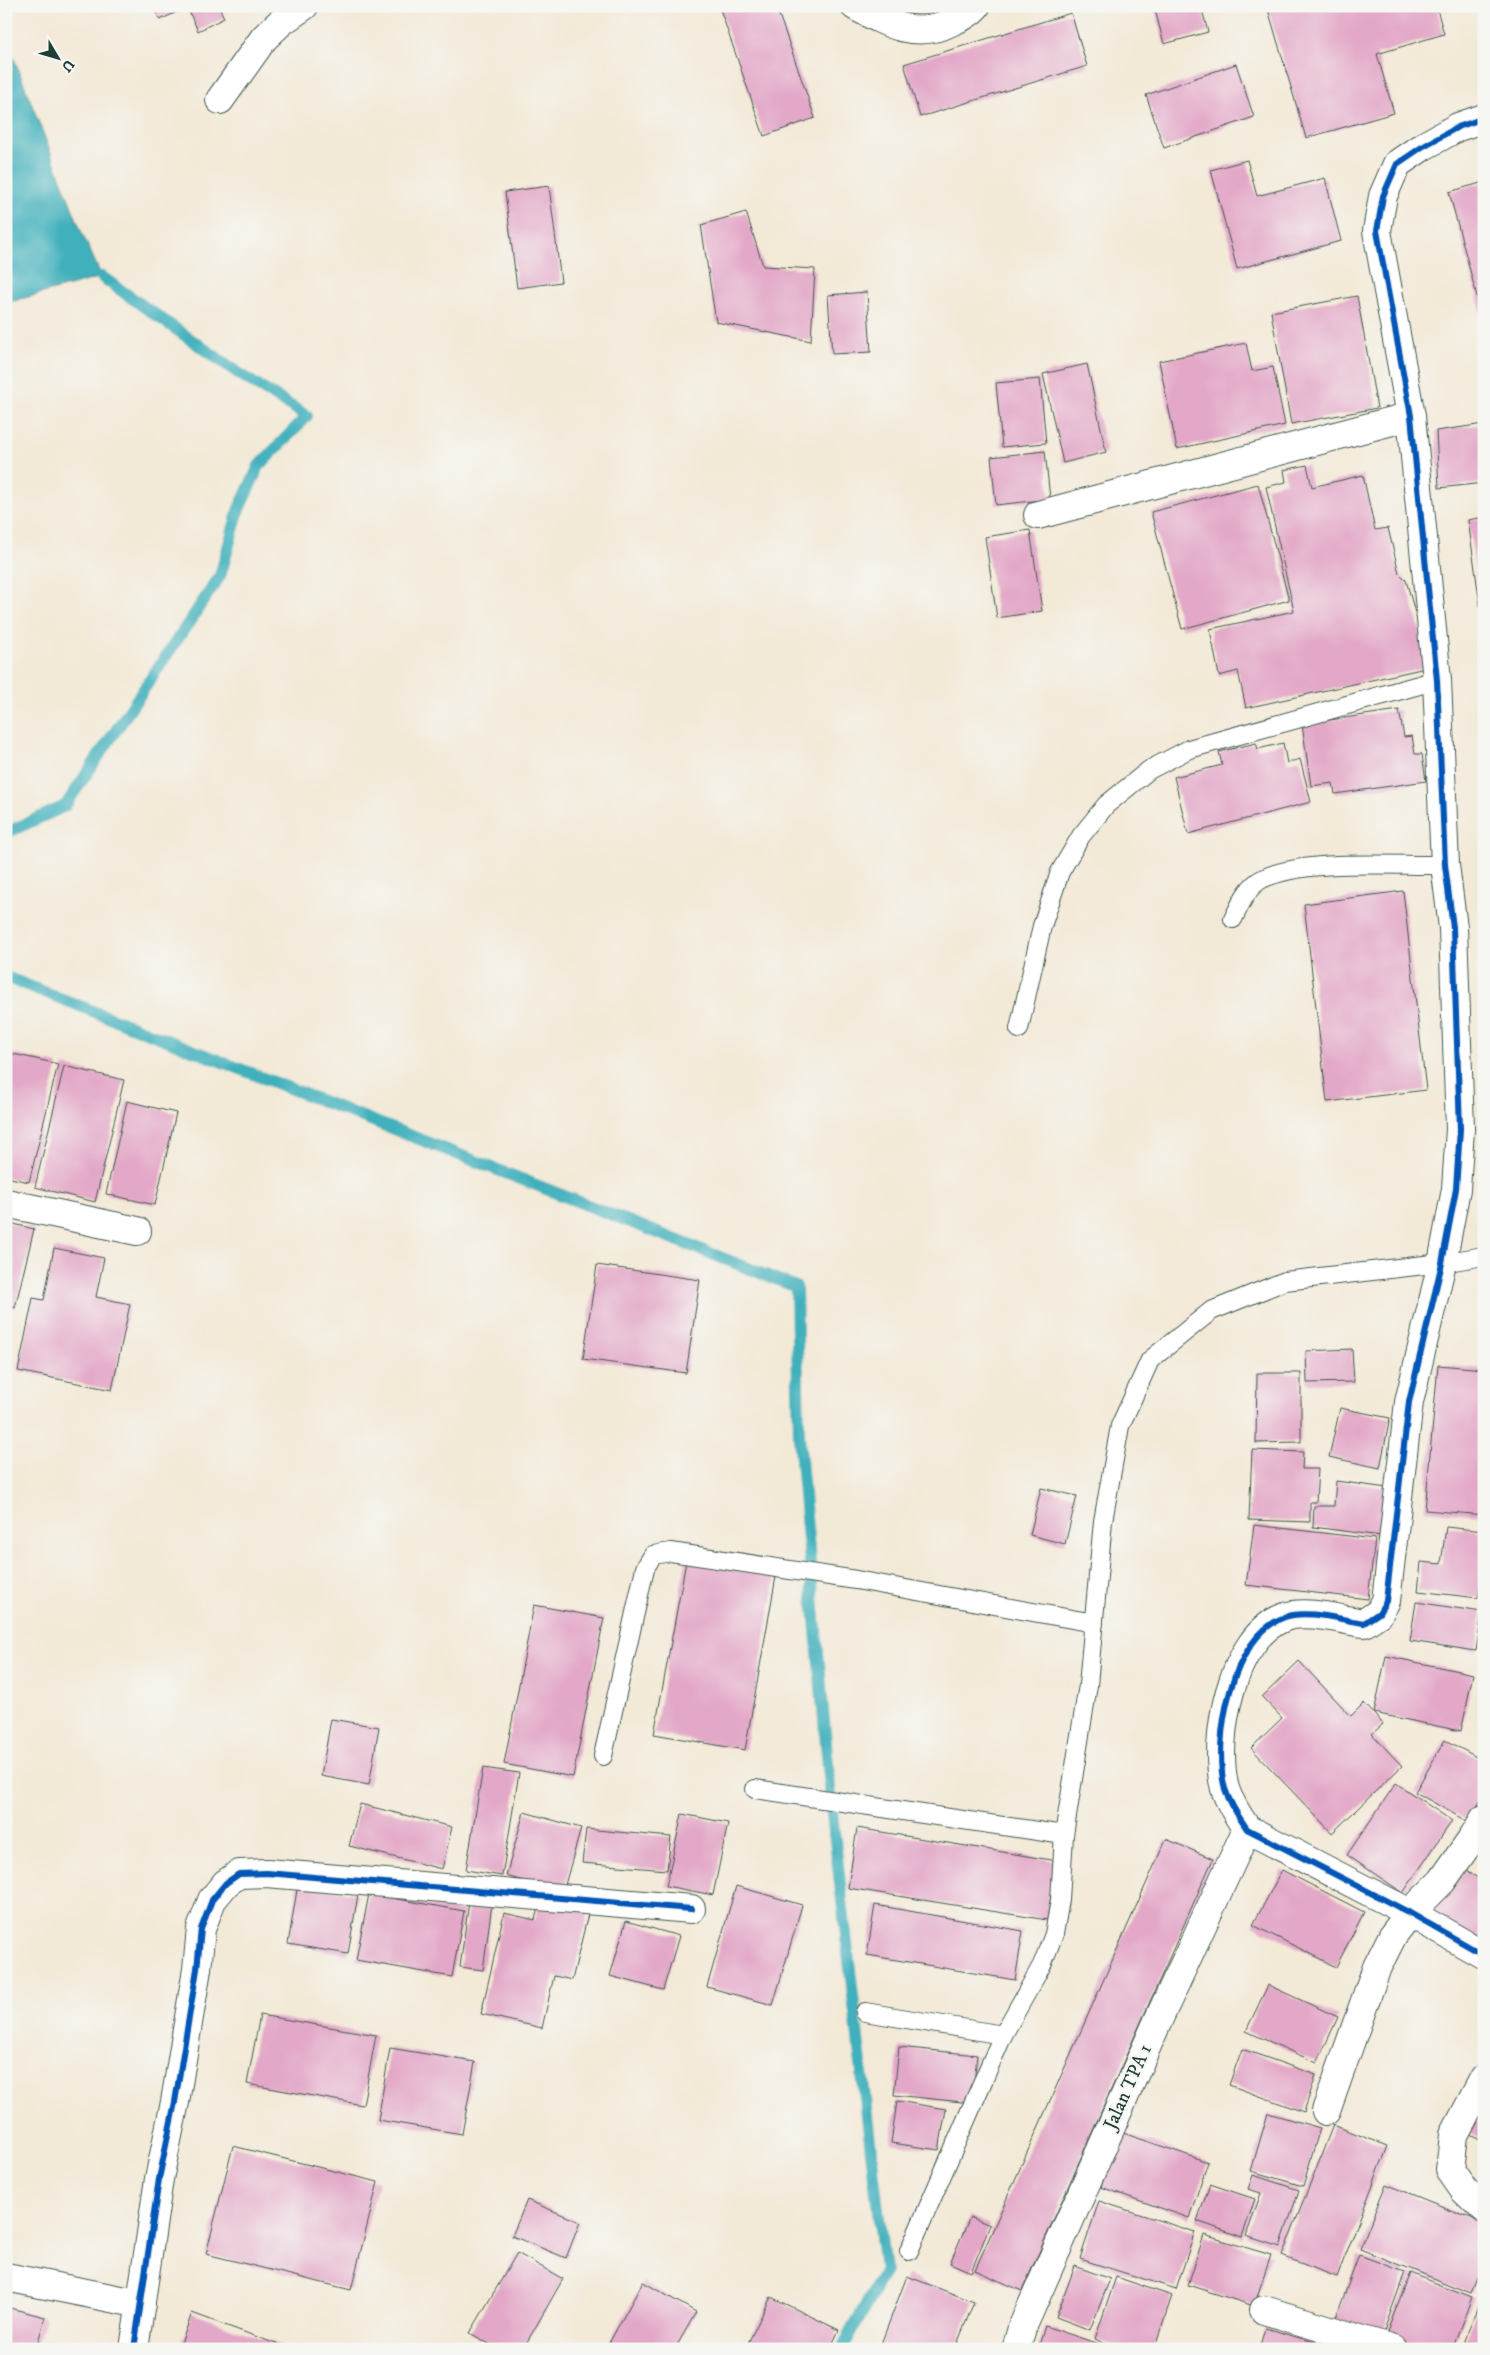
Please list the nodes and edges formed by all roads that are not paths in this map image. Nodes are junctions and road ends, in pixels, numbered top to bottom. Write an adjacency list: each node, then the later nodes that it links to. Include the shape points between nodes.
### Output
1 (304, 6): 4 (street, via 264,38)
2 (855, 6): 3 (street, via 905,30 945,25 971,12)
3 (976, 6)
4 (220, 100)
5 (1484, 118): 6 (street, via 1422,146 1397,164 1383,196 1377,231)
6 (1411, 416): 7 (street); 8 (street)
7 (1038, 515)
8 (1437, 680): 9 (street); 11 (lane, via 1188,748 1149,770 1106,805 1060,872 1042,926)
9 (1445, 865): 10 (lane, via 1312,866 1282,873 1260,880 1244,896); 15 (street, via 1453,928 1460,1129 1456,1189)
10 (1233, 919)
11 (1020, 1030)
12 (6, 1203): 13 (street)
13 (137, 1231)
14 (1484, 1256): 15 (lane)
15 (1442, 1263): 16 (lane, via 1285,1281 1211,1311 1150,1360 1120,1426 1103,1521); 20 (street, via 1409,1402 1386,1601 1379,1613 1364,1623 1298,1613 1283,1617 1266,1629 1238,1666 1228,1696 1223,1727 1222,1769 1234,1810)
16 (1094, 1623): 17 (lane, via 856,1580 670,1552 653,1556 644,1568); 21 (lane, via 1088,1685)
17 (603, 1756)
18 (755, 1789): 21 (lane)
19 (1484, 1819): 23 (street, via 1442,1881)
20 (1247, 1829): 23 (street); 35 (street, Jalan TPA 1, via 1161,2014 1026,2319)
21 (1064, 1835): 26 (lane, via 1060,1900 1054,1934 1042,1966)
22 (691, 1909): 32 (street, via 266,1873 239,1874 226,1882 212,1900 201,1929)
23 (1410, 1913): 24 (street); 28 (street, via 1376,1967)
24 (1484, 1955)
25 (865, 2012): 26 (lane)
26 (1003, 2035): 30 (lane)
27 (1484, 2078): 29 (street, via 1454,2135 1450,2170 1464,2190)
28 (1326, 2111)
29 (1484, 2209)
30 (909, 2251)
31 (6, 2277): 32 (street)
32 (141, 2304): 34 (street)
33 (1264, 2310): 36 (street)
34 (134, 2349)
35 (1016, 2349)
36 (1393, 2349)

